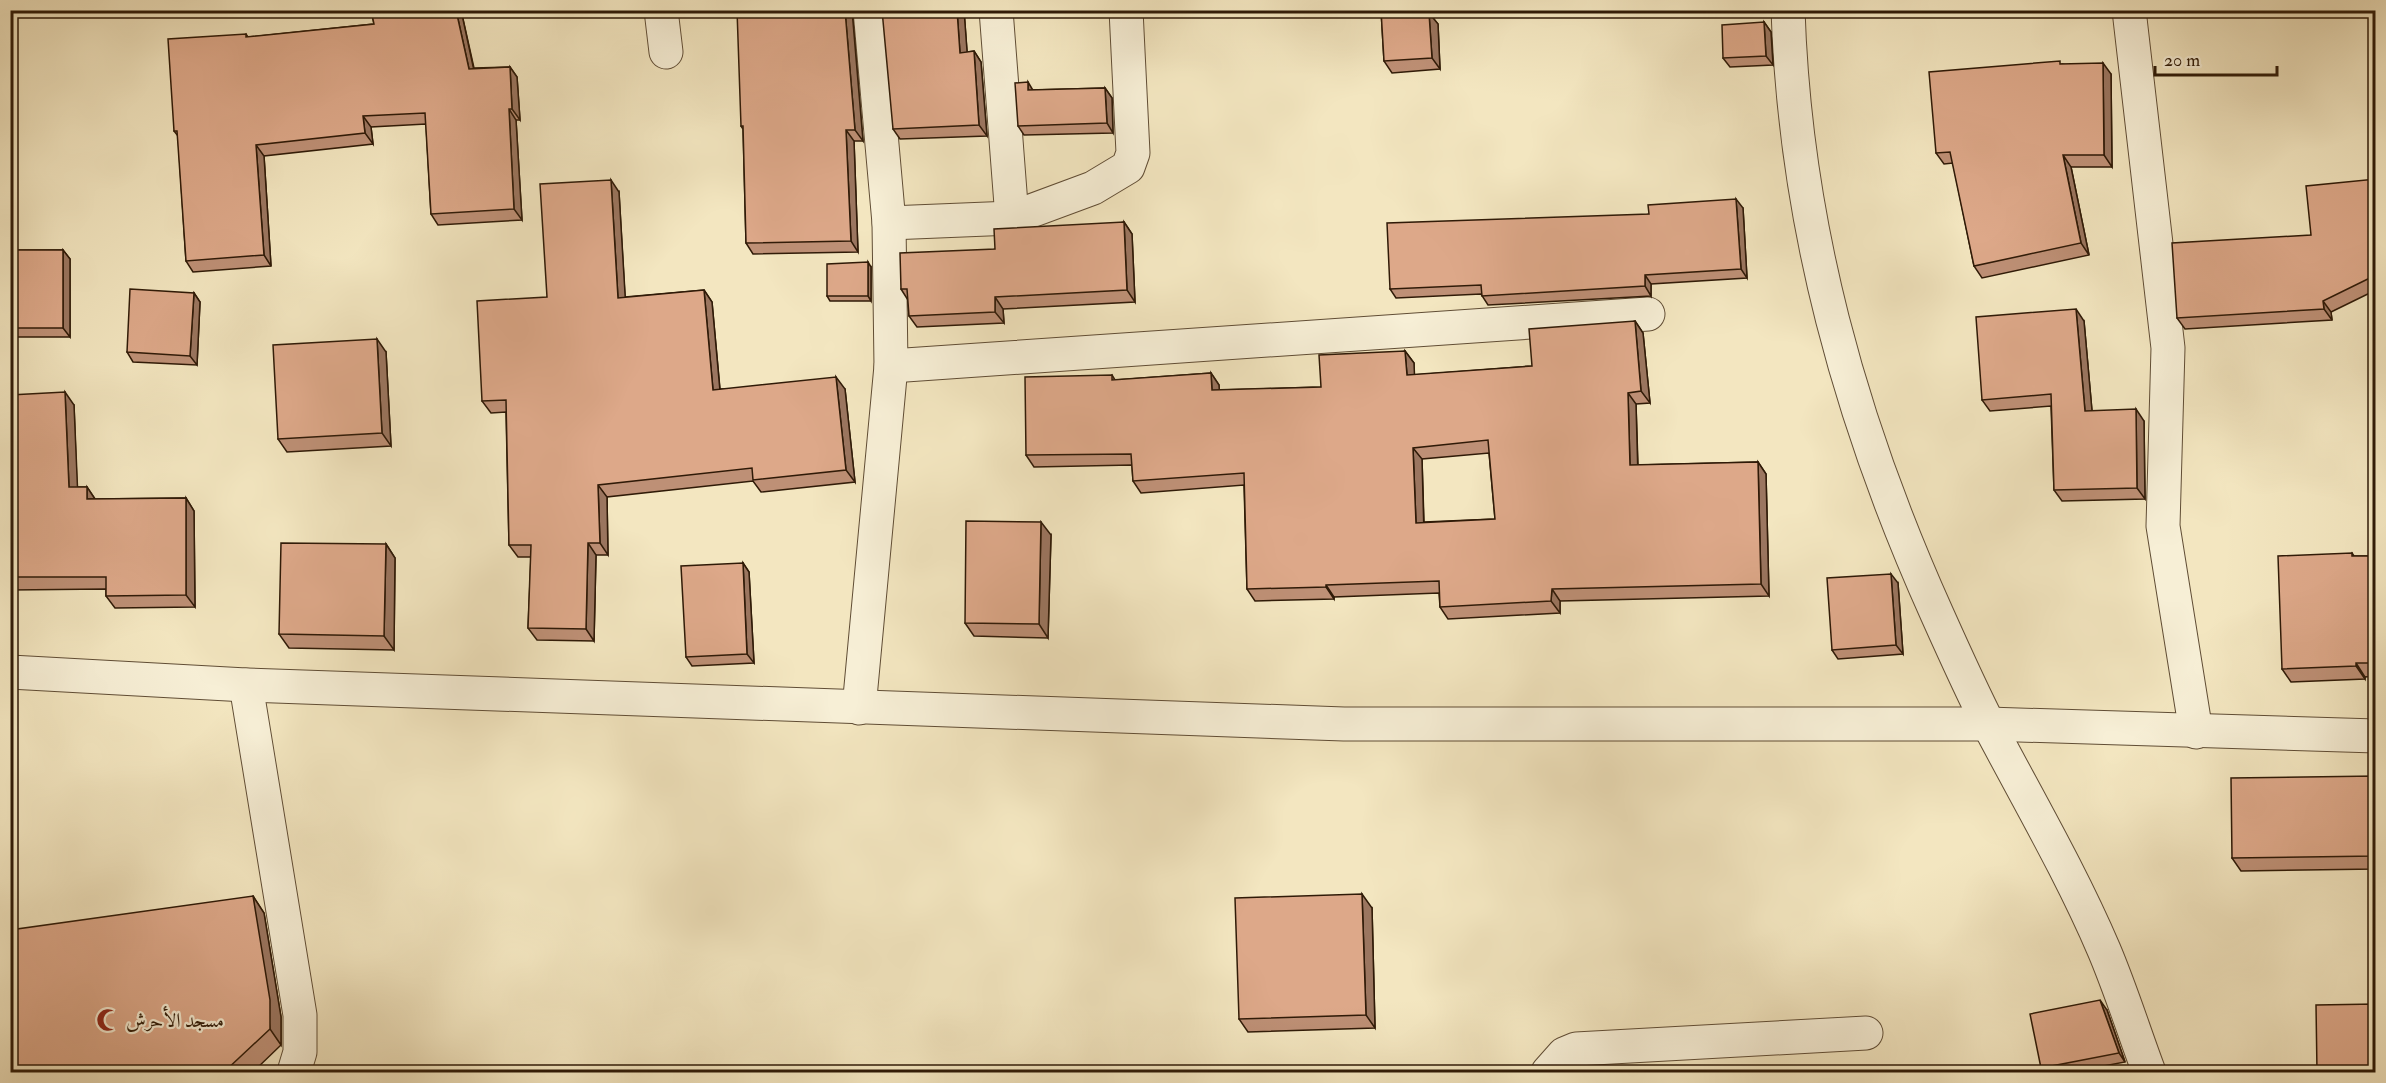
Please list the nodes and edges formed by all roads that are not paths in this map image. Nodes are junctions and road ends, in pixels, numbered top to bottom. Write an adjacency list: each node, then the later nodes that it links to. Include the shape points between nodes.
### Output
1 (661, 10): 7 (street)
2 (870, 10): 9 (street)
3 (996, 10): 8 (street)
4 (1125, 10): 8 (street, via 1133,153 1128,167 1093,188)
5 (1788, 10): 15 (street, via 1810,226 1849,382 1888,495)
6 (2129, 10): 16 (street, via 2168,348 2163,526)
7 (666, 52)
8 (1012, 218): 9 (street)
9 (889, 223): 11 (street)
10 (1648, 314): 11 (street)
11 (891, 366): 14 (street)
12 (10, 672): 13 (street)
13 (246, 685): 14 (street); 19 (street, via 300,1015 300,1052)
14 (859, 708): 15 (street, via 1344,723)
15 (1988, 724): 16 (street); 21 (street, via 2052,840 2105,952)
16 (2196, 732): 17 (street)
17 (2376, 736)
18 (1866, 1033): 20 (street, via 1576,1048 1564,1054)
19 (294, 1072)
20 (1548, 1072)
21 (2149, 1072)

